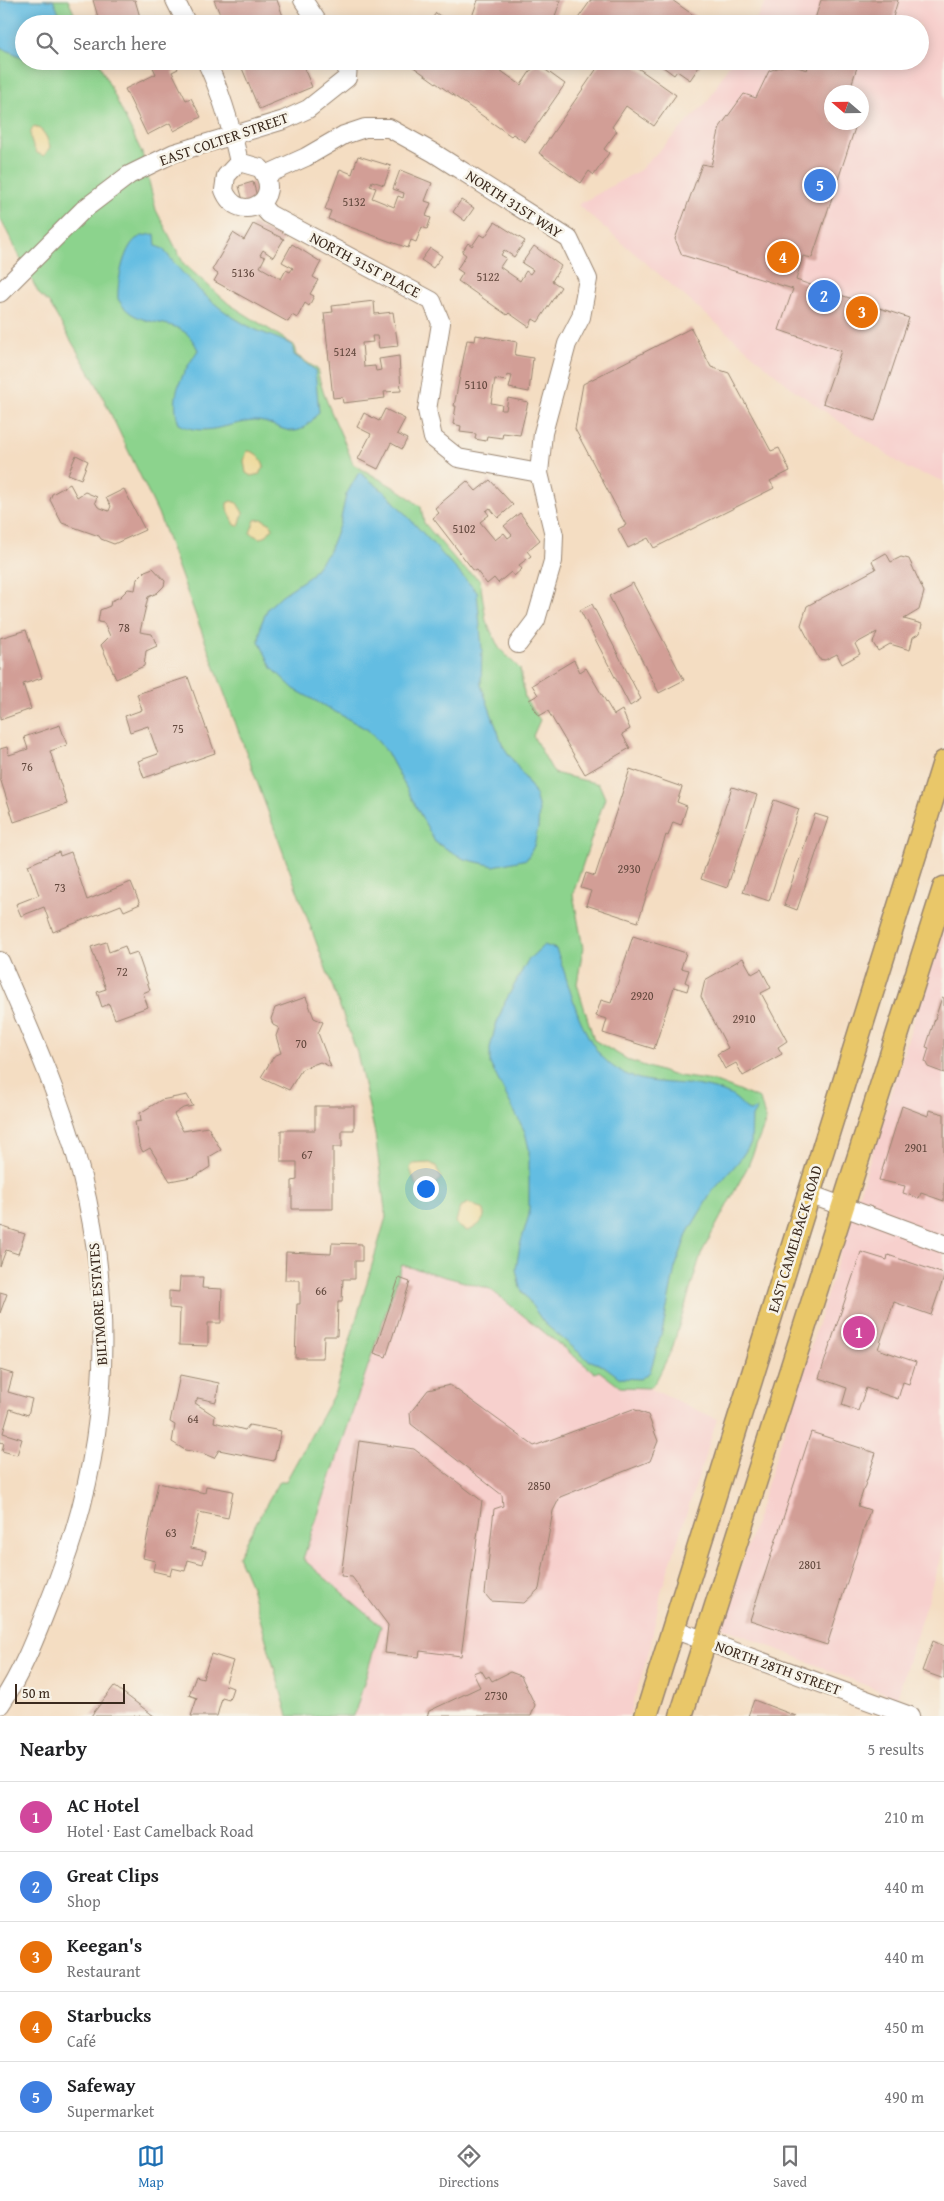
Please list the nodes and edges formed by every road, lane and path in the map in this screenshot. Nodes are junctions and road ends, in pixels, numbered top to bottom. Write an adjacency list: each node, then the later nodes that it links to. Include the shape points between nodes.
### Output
1 (174, 0): 3 (street)
2 (303, 0): 4 (street)
3 (182, 15)
4 (313, 15)
5 (210, 70): 7 (street, via 220,90)
6 (348, 70): 7 (street, EAST COLTER STREET, via 347,78 308,110)
7 (233, 136): 8 (street); 11 (street, EAST COLTER STREET, via 174,153 123,179 83,210)
8 (240, 162): 9 (street, via 253,164); 10 (street, via 226,176 227,197 241,208)
9 (266, 176): 10 (street, via 269,188); 12 (street, NORTH 31ST WAY, via 306,158 344,135 365,128 389,128 569,239 588,279 581,317 567,344 554,384 543,433)
10 (260, 204): 12 (street, NORTH 31ST PLACE, via 269,214 432,302 441,323 427,410 433,438 458,458)
11 (0, 293)
12 (539, 473): 13 (street, via 554,535 553,561 536,620)
13 (518, 644)
14 (942, 774): 17 (main road, EAST CAMELBACK ROAD)
15 (944, 888): 18 (main road)
16 (0, 961): 22 (street, BILTMORE ESTATES, via 54,1092 81,1174 96,1248 104,1335 95,1448 73,1542 32,1647)
17 (809, 1194): 18 (street); 20 (main road, EAST CAMELBACK ROAD)
18 (844, 1206): 19 (street); 21 (main road)
19 (944, 1244)
20 (673, 1629): 21 (street, NORTH 28TH STREET); 23 (main road, EAST CAMELBACK ROAD)
21 (705, 1641): 24 (main road); 25 (street, NORTH 28TH STREET)
22 (0, 1705)
23 (646, 1716)
24 (681, 1716)
25 (910, 1716)

